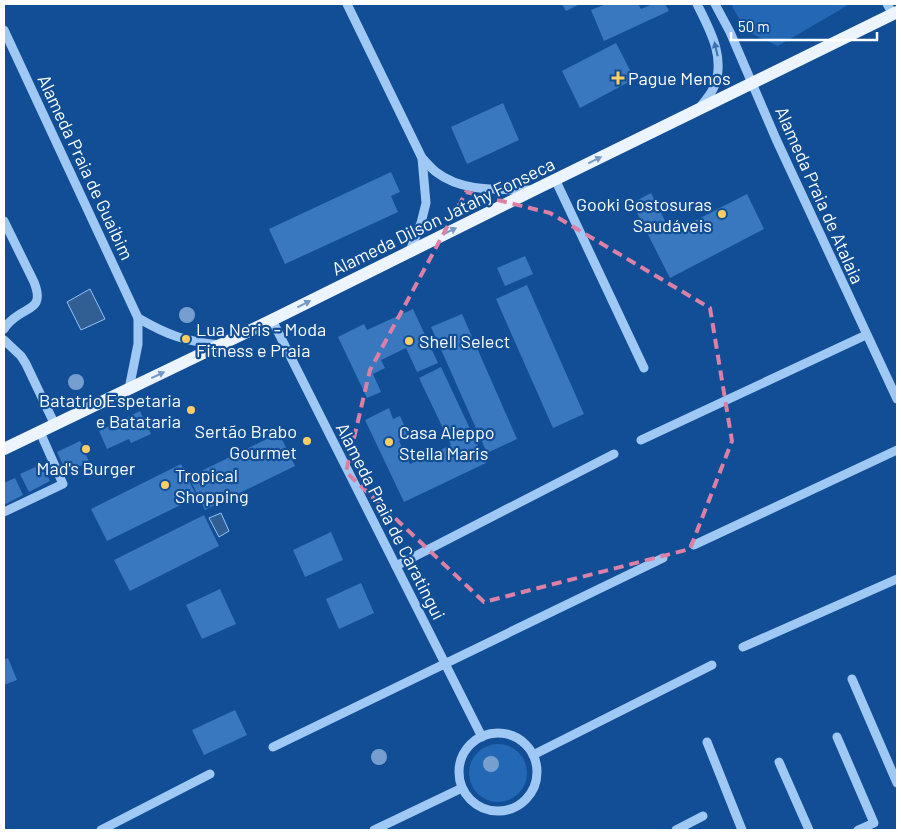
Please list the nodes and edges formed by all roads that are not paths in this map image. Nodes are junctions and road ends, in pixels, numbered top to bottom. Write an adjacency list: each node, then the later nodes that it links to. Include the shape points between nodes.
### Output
1 (347, 4): 8 (street)
2 (697, 4): 7 (street, one-way to 2, via 713,89 718,62 716,46)
3 (715, 4): 6 (street, Alameda Praia de Atalaia)
4 (892, 10): 6 (main road, Alameda Dilson Jatahy Fonseca)
5 (4, 30): 13 (street, Alameda Praia de Guaibim)
6 (752, 83): 7 (main road, Alameda Dilson Jatahy Fonseca); 16 (street, Alameda Praia de Atalaia)
7 (699, 109): 9 (main road, Alameda Dilson Jatahy Fonseca, one-way to 7)
8 (422, 158): 10 (street, via 437,173 455,183 478,189); 12 (street, via 426,203)
9 (555, 179): 10 (main road, Alameda Dilson Jatahy Fonseca); 19 (street)
10 (534, 190): 12 (main road, Alameda Dilson Jatahy Fonseca, one-way to 10)
11 (4, 221): 15 (street, via 38,290 34,306)
12 (410, 251): 14 (main road, Alameda Dilson Jatahy Fonseca, one-way to 12)
13 (138, 318): 18 (street, via 171,335 193,342); 20 (street, Alameda Praia de Guaibim, via 138,344)
14 (272, 320): 18 (main road, Alameda Dilson Jatahy Fonseca); 31 (street, Alameda Praia de Caratingui)
15 (4, 329)
16 (866, 335): 21 (street, Alameda Praia de Atalaia); 24 (street)
17 (4, 340): 22 (street, via 26,364)
18 (221, 345): 20 (main road, Alameda Dilson Jatahy Fonseca, one-way to 18)
19 (644, 368)
20 (129, 389): 22 (main road, Alameda Dilson Jatahy Fonseca)
21 (897, 399)
22 (55, 425): 23 (main road, Alameda Dilson Jatahy Fonseca)
23 (40, 432): 25 (main road, Alameda Dilson Jatahy Fonseca); 28 (street, via 63,484)
24 (641, 440)
25 (4, 449)
26 (897, 450): 29 (street)
27 (614, 454): 31 (street)
28 (4, 512)
29 (694, 545)
30 (663, 558): 34 (street)
31 (396, 566): 34 (street, Alameda Praia de Caratingui)
32 (897, 579): 33 (street)
33 (742, 647)
34 (445, 664): 37 (street, Alameda Praia de Caratingui); 40 (street)
35 (712, 665): 41 (street)
36 (852, 679): 44 (street)
37 (482, 737): 41 (street, via 493,733 505,734 526,745); 45 (street, via 471,743 464,753 459,770)
38 (837, 737): 52 (street, via 874,823)
39 (707, 742): 50 (street)
40 (273, 748)
41 (532, 755): 45 (street, via 536,782 530,795 508,810 494,812 481,808)
42 (779, 762): 51 (street)
43 (210, 774): 47 (street)
44 (897, 782)
45 (462, 788): 48 (street)
46 (703, 816): 49 (street)
47 (101, 830)
48 (374, 830)
49 (676, 830)
50 (742, 830)
51 (809, 830)
52 (858, 830)

